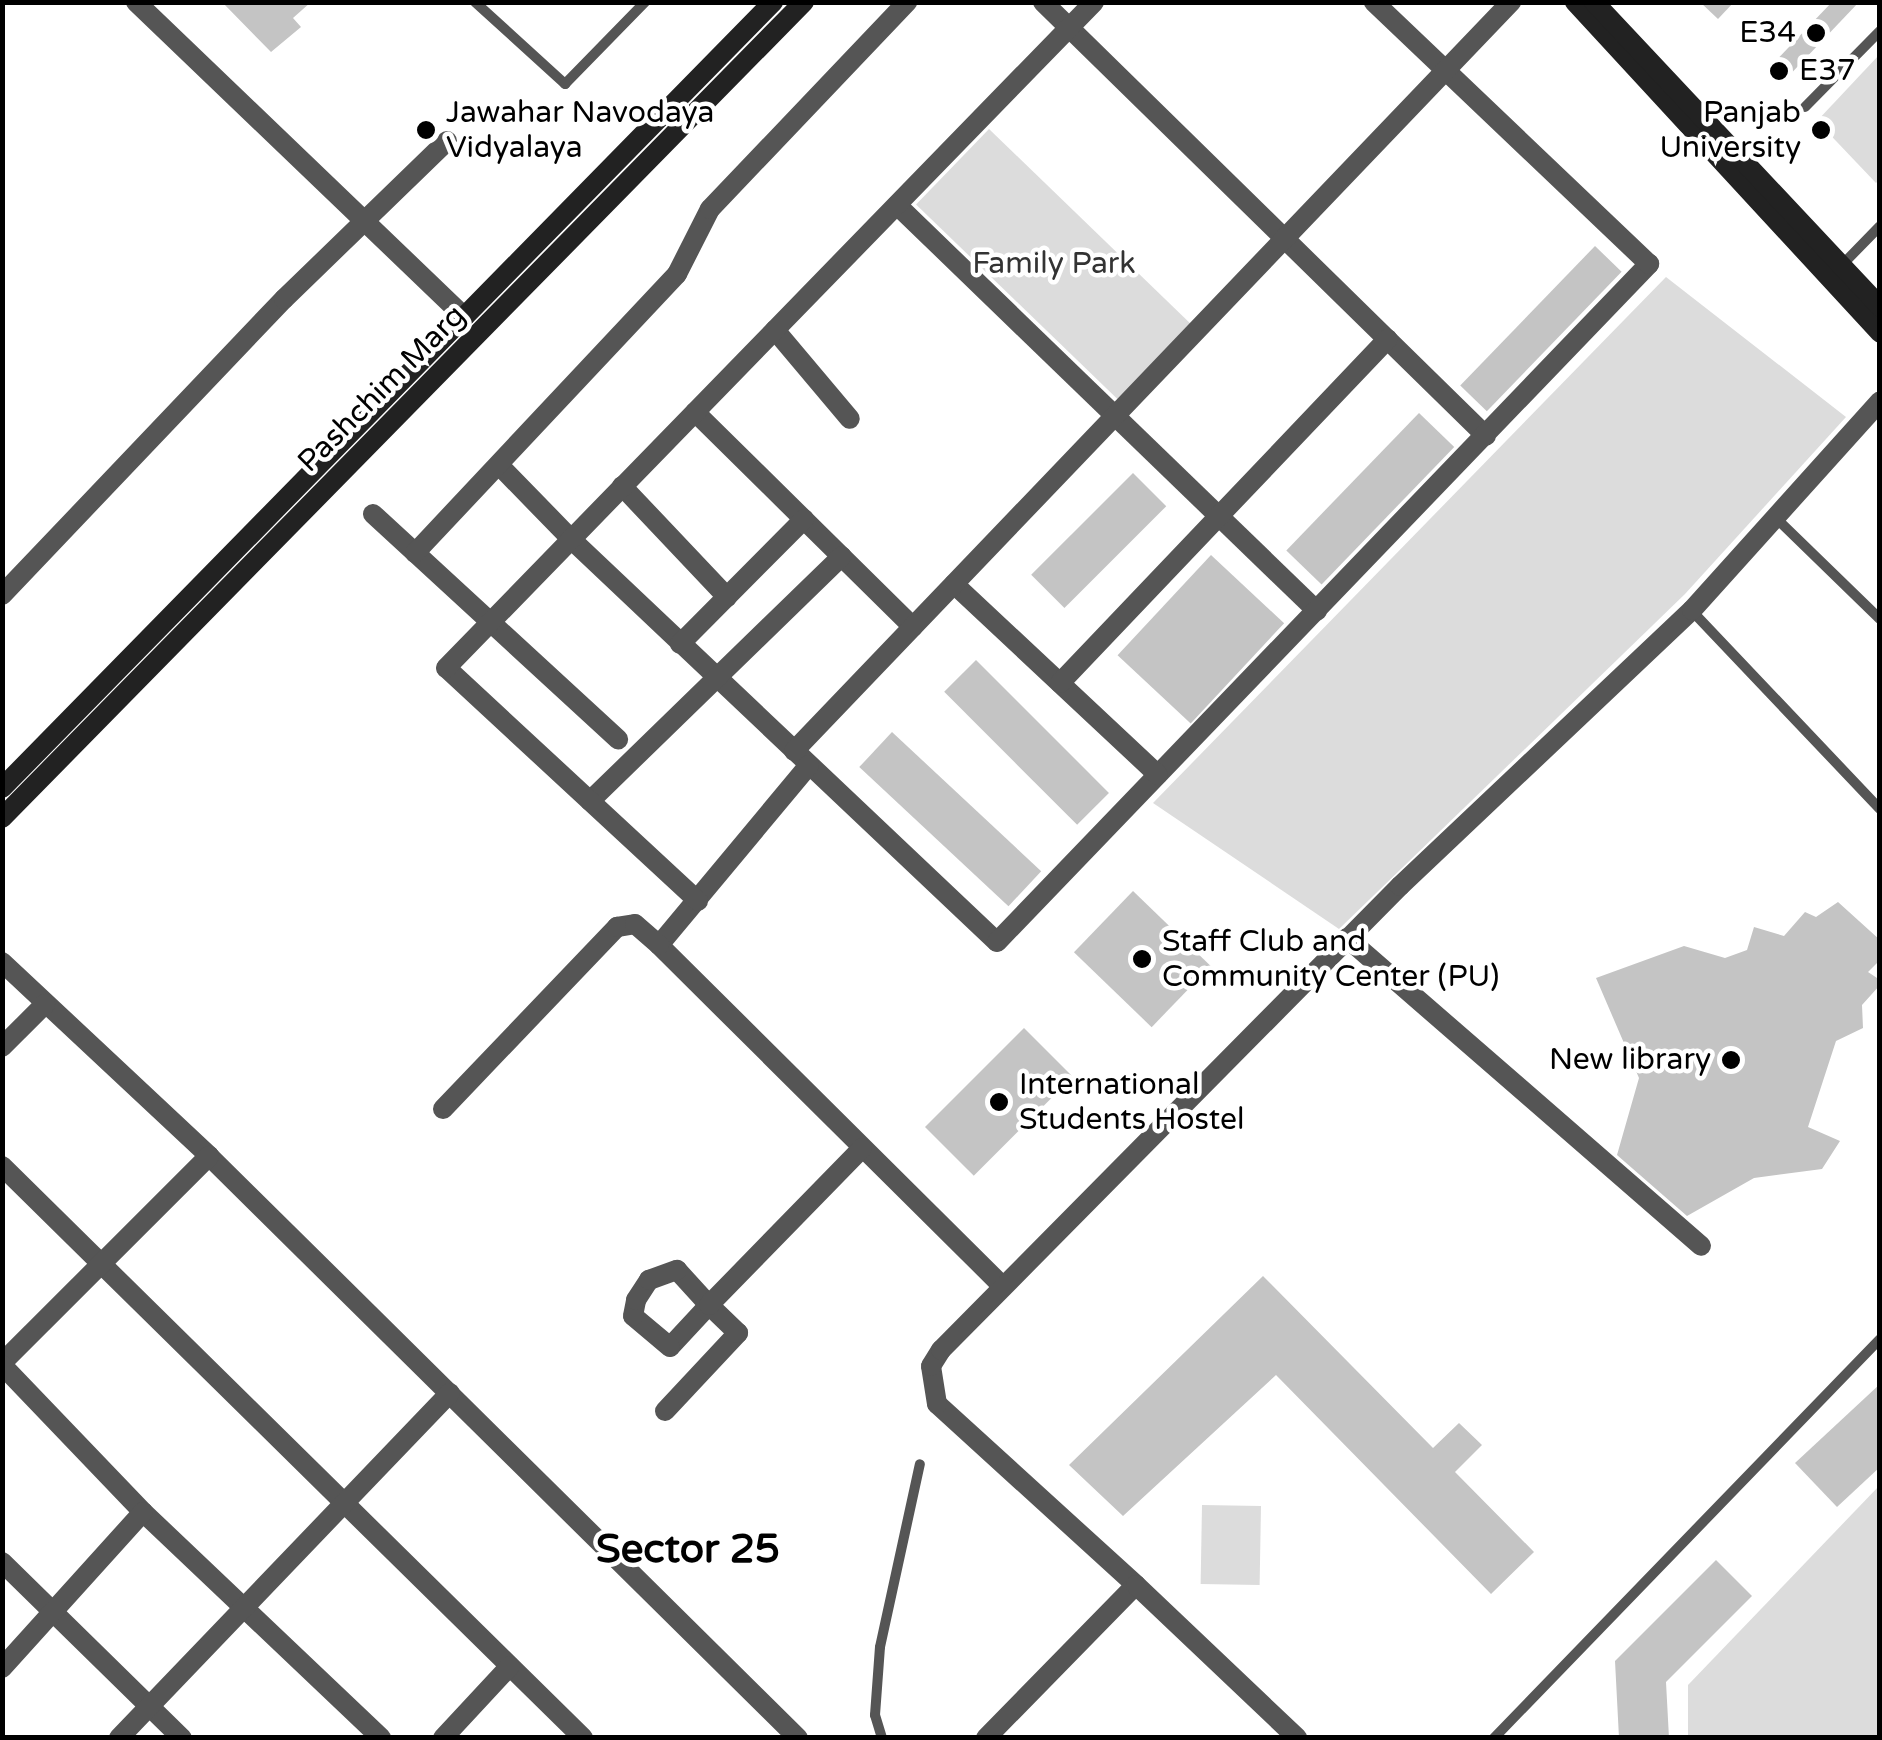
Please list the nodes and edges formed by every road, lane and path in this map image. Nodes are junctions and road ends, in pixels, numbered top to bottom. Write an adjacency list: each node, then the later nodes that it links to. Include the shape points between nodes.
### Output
1 (136, 2): 19 (street)
2 (475, 2): 3 (lane, via 566,84)
3 (644, 2)
4 (773, 2): 24 (main road)
5 (804, 2): 59 (main road, Pashchim Marg)
6 (906, 2): 33 (street, via 710,209 677,274)
7 (1043, 2): 13 (street)
8 (1094, 2): 13 (street)
9 (1374, 2): 15 (street)
10 (1511, 2): 15 (street)
11 (1575, 2): 26 (main road)
12 (1594, 2): 22 (main road)
13 (1069, 28): 18 (street); 21 (street)
14 (1880, 31): 16 (lane)
15 (1446, 70): 21 (street); 32 (street, via 1649,264)
16 (1805, 107)
17 (447, 141): 19 (street)
18 (896, 204): 25 (street); 30 (street)
19 (366, 220): 24 (street); 43 (street)
20 (1880, 226): 22 (lane)
21 (1284, 239): 27 (street); 30 (street)
22 (1839, 267): 23 (main road)
23 (1880, 307)
24 (464, 317): 56 (main road)
25 (774, 330): 29 (street); 31 (street)
26 (1880, 333)
27 (1388, 340): 32 (street); 36 (street)
28 (1880, 400): 37 (street)
29 (695, 412): 34 (street); 38 (street)
30 (1115, 416): 36 (street); 42 (street)
31 (850, 419)
32 (1486, 436): 46 (street)
33 (500, 466): 39 (street); 40 (street)
34 (622, 486): 39 (street); 44 (street)
35 (373, 514): 40 (street)
36 (1217, 515): 46 (street); 52 (street)
37 (1775, 517): 45 (street); 47 (lane)
38 (804, 519): 41 (street); 44 (street)
39 (571, 539): 48 (street); 50 (street)
40 (416, 553): 48 (street)
41 (842, 556): 49 (street); 51 (street)
42 (954, 584): 49 (street); 52 (street)
43 (2, 595)
44 (727, 597): 50 (street)
45 (1692, 610): 58 (lane); 61 (street)
46 (1317, 611): 55 (street)
47 (1880, 619)
48 (490, 622): 53 (street); 57 (street, via 446,668)
49 (914, 627): 54 (street)
50 (680, 644): 51 (street)
51 (718, 679): 54 (street); 57 (street)
52 (1060, 683): 55 (street)
53 (618, 739)
54 (802, 758): 55 (street, via 997,942); 60 (street)
55 (1158, 775)
56 (2, 788)
57 (590, 800): 60 (street)
58 (1880, 809)
59 (2, 818)
60 (698, 900): 62 (street)
61 (1347, 938): 70 (street); 72 (street)
62 (659, 945): 66 (street, via 635,924 617,927); 67 (street)
63 (2, 962): 64 (street)
64 (44, 1004): 65 (street); 68 (street)
65 (2, 1047)
66 (443, 1109)
67 (862, 1148): 72 (street); 76 (street, via 710,1305 738,1333)
68 (209, 1156): 71 (street); 75 (street)
69 (2, 1166): 71 (street)
70 (1701, 1246)
71 (100, 1265): 74 (street); 78 (street)
72 (1002, 1286): 81 (street, via 931,1366 937,1404)
73 (1880, 1339): 96 (lane)
74 (2, 1364): 79 (street)
75 (450, 1393): 78 (street); 92 (street)
76 (666, 1410)
77 (920, 1464): 93 (lane, via 880,1647 875,1716)
78 (344, 1503): 82 (street); 84 (street)
79 (142, 1512): 82 (street); 83 (street)
80 (2, 1562): 83 (street)
81 (1136, 1585): 94 (street); 95 (street)
82 (247, 1609): 86 (street); 89 (street)
83 (54, 1610): 85 (street); 86 (street)
84 (510, 1666): 90 (street); 91 (street)
85 (2, 1668)
86 (150, 1706): 87 (street); 88 (street)
87 (119, 1738)
88 (182, 1738)
89 (381, 1738)
90 (442, 1738)
91 (583, 1738)
92 (798, 1738)
93 (882, 1738)
94 (986, 1738)
95 (1297, 1738)
96 (1494, 1738)

